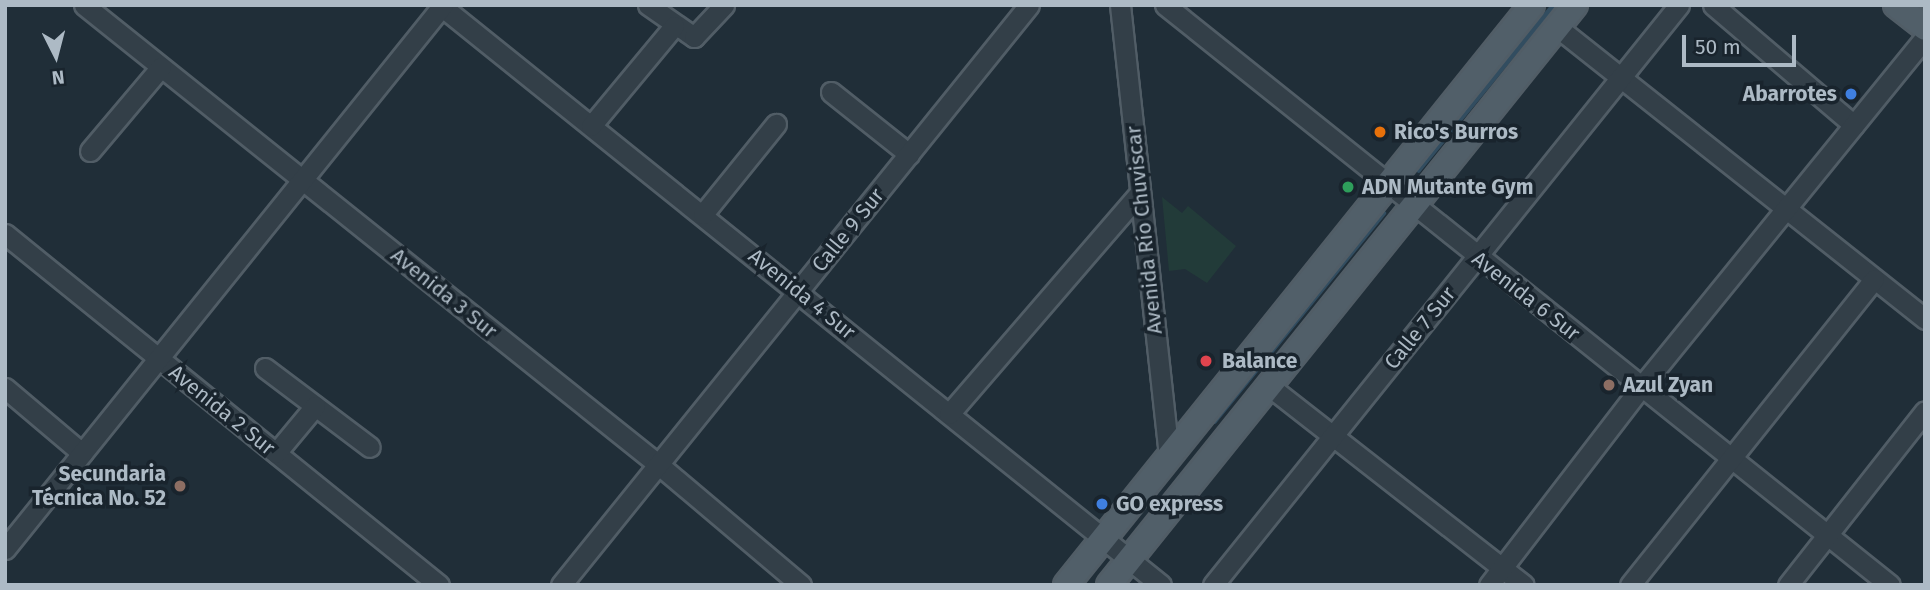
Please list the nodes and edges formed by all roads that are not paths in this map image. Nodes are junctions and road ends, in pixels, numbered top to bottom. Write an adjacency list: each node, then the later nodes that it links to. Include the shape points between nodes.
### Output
1 (84, 5): 17 (street, Avenida 3 Sur)
2 (648, 5): 13 (street)
3 (724, 5): 13 (street, via 694,37)
4 (1029, 5): 24 (street, Calle 9 Sur)
5 (1120, 5): 27 (street, Avenida Río Chuviscar)
6 (1165, 5): 26 (street, Avenida 6 Sur)
7 (1575, 5): 14 (main road)
8 (1679, 5): 18 (street, Calle 7 Sur)
9 (1713, 5): 21 (street)
10 (1895, 5): 15 (main road)
11 (441, 6): 22 (street, Avenida 4 Sur); 25 (street)
12 (1522, 9): 26 (main road)
13 (674, 26): 22 (street)
14 (1557, 27): 18 (street); 28 (main road)
15 (1925, 28)
16 (1925, 37): 21 (street)
17 (161, 67): 23 (street); 25 (street, Avenida 3 Sur)
18 (1621, 78): 29 (street); 32 (street, Calle 7 Sur)
19 (831, 92): 24 (street)
20 (776, 124): 30 (street)
21 (1854, 125): 29 (street)
22 (591, 126): 30 (street, Avenida 4 Sur)
23 (90, 151)
24 (909, 154): 34 (street, Calle 9 Sur)
25 (302, 180): 36 (street); 50 (street, Avenida 3 Sur)
26 (1386, 183): 28 (street, Avenida 6 Sur); 48 (main road)
27 (1140, 193): 43 (street); 48 (street, Avenida Río Chuviscar)
28 (1415, 206): 32 (street, Avenida 6 Sur); 38 (main road)
29 (1787, 212): 33 (street); 39 (street)
30 (703, 215): 34 (street, Avenida 4 Sur)
31 (5, 234): 36 (street, Avenida 2 Sur)
32 (1476, 257): 39 (street, Avenida 6 Sur); 44 (street, Calle 7 Sur)
33 (1874, 279): 35 (street); 49 (street)
34 (799, 290): 43 (street, Avenida 4 Sur); 50 (street, Calle 9 Sur)
35 (1925, 319)
36 (158, 358): 46 (street); 47 (street, Avenida 2 Sur)
37 (265, 368): 41 (street)
38 (1269, 386): 44 (street); 51 (main road)
39 (1641, 387): 49 (street, Avenida 6 Sur); 56 (street)
40 (5, 388): 46 (street)
41 (315, 406): 45 (street); 47 (street)
42 (1925, 411): 53 (street)
43 (949, 414): 54 (street, Avenida 4 Sur)
44 (1333, 435): 56 (street); 63 (street, Calle 7 Sur)
45 (370, 447)
46 (82, 453): 52 (street)
47 (276, 453): 57 (street, Avenida 2 Sur)
48 (1169, 454): 51 (main road); 54 (main road)
49 (1732, 457): 53 (street, Avenida 6 Sur); 66 (street)
50 (659, 464): 58 (street, Calle 9 Sur); 59 (street, Avenida 3 Sur)
51 (1162, 519): 55 (main road)
52 (9, 536)
53 (1829, 536): 67 (street); 68 (street, Avenida 6 Sur)
54 (1102, 538): 55 (street, Avenida 4 Sur); 60 (main road)
55 (1129, 559): 61 (main road); 62 (street, Avenida 4 Sur)
56 (1503, 568): 64 (street); 65 (street)
57 (439, 585)
58 (562, 585)
59 (801, 585)
60 (1066, 585)
61 (1109, 585)
62 (1161, 585)
63 (1213, 585)
64 (1489, 585)
65 (1524, 585)
66 (1630, 585)
67 (1788, 585)
68 (1890, 585)

